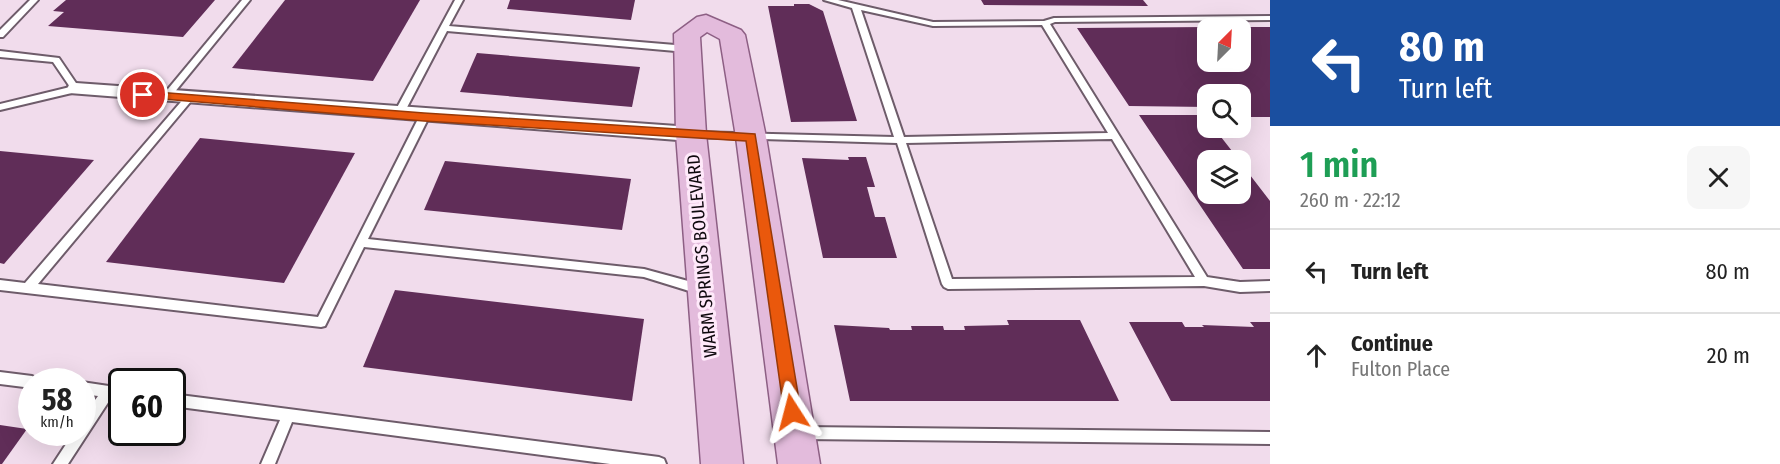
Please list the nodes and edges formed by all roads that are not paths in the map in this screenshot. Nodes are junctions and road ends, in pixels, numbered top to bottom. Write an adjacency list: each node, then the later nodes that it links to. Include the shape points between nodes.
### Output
1 (34, 0): 10 (lane)
2 (246, 0): 14 (lane)
3 (459, 0): 9 (lane)
4 (828, 0): 5 (lane)
5 (856, 7): 8 (lane, via 933,24); 22 (lane)
6 (704, 11): 11 (main road, via 687,34); 21 (main road, via 732,35)
7 (1270, 18): 8 (lane)
8 (1045, 23): 20 (lane)
9 (444, 28): 11 (lane); 17 (lane)
10 (0, 35)
11 (687, 49): 19 (main road, WARM SPRINGS BOULEVARD)
12 (0, 54): 13 (lane, via 56,60)
13 (76, 89): 14 (street); 16 (lane)
14 (166, 97): 15 (street)
15 (189, 98): 17 (street); 27 (lane)
16 (0, 107)
17 (398, 115): 18 (street)
18 (424, 117): 19 (street); 23 (lane)
19 (691, 134): 21 (lane); 28 (main road, WARM SPRINGS BOULEVARD)
20 (1114, 136): 22 (lane); 24 (lane)
21 (751, 137): 22 (lane); 38 (main road)
22 (899, 140): 24 (lane, via 948,284)
23 (361, 242): 27 (lane, via 321,321); 28 (lane, via 644,273)
24 (1204, 281): 26 (lane)
25 (0, 285): 27 (lane)
26 (1270, 286)
27 (28, 288)
28 (706, 291): 42 (main road, WARM SPRINGS BOULEVARD)
29 (0, 378): 30 (lane)
30 (18, 380)
31 (96, 390): 32 (lane)
32 (108, 392): 34 (lane)
33 (186, 402): 35 (lane)
34 (96, 410)
35 (290, 415): 40 (lane); 41 (lane)
36 (1270, 438): 38 (lane)
37 (72, 446): 39 (lane)
38 (797, 449)
39 (60, 464)
40 (268, 464)
41 (658, 464)
42 (722, 464)

